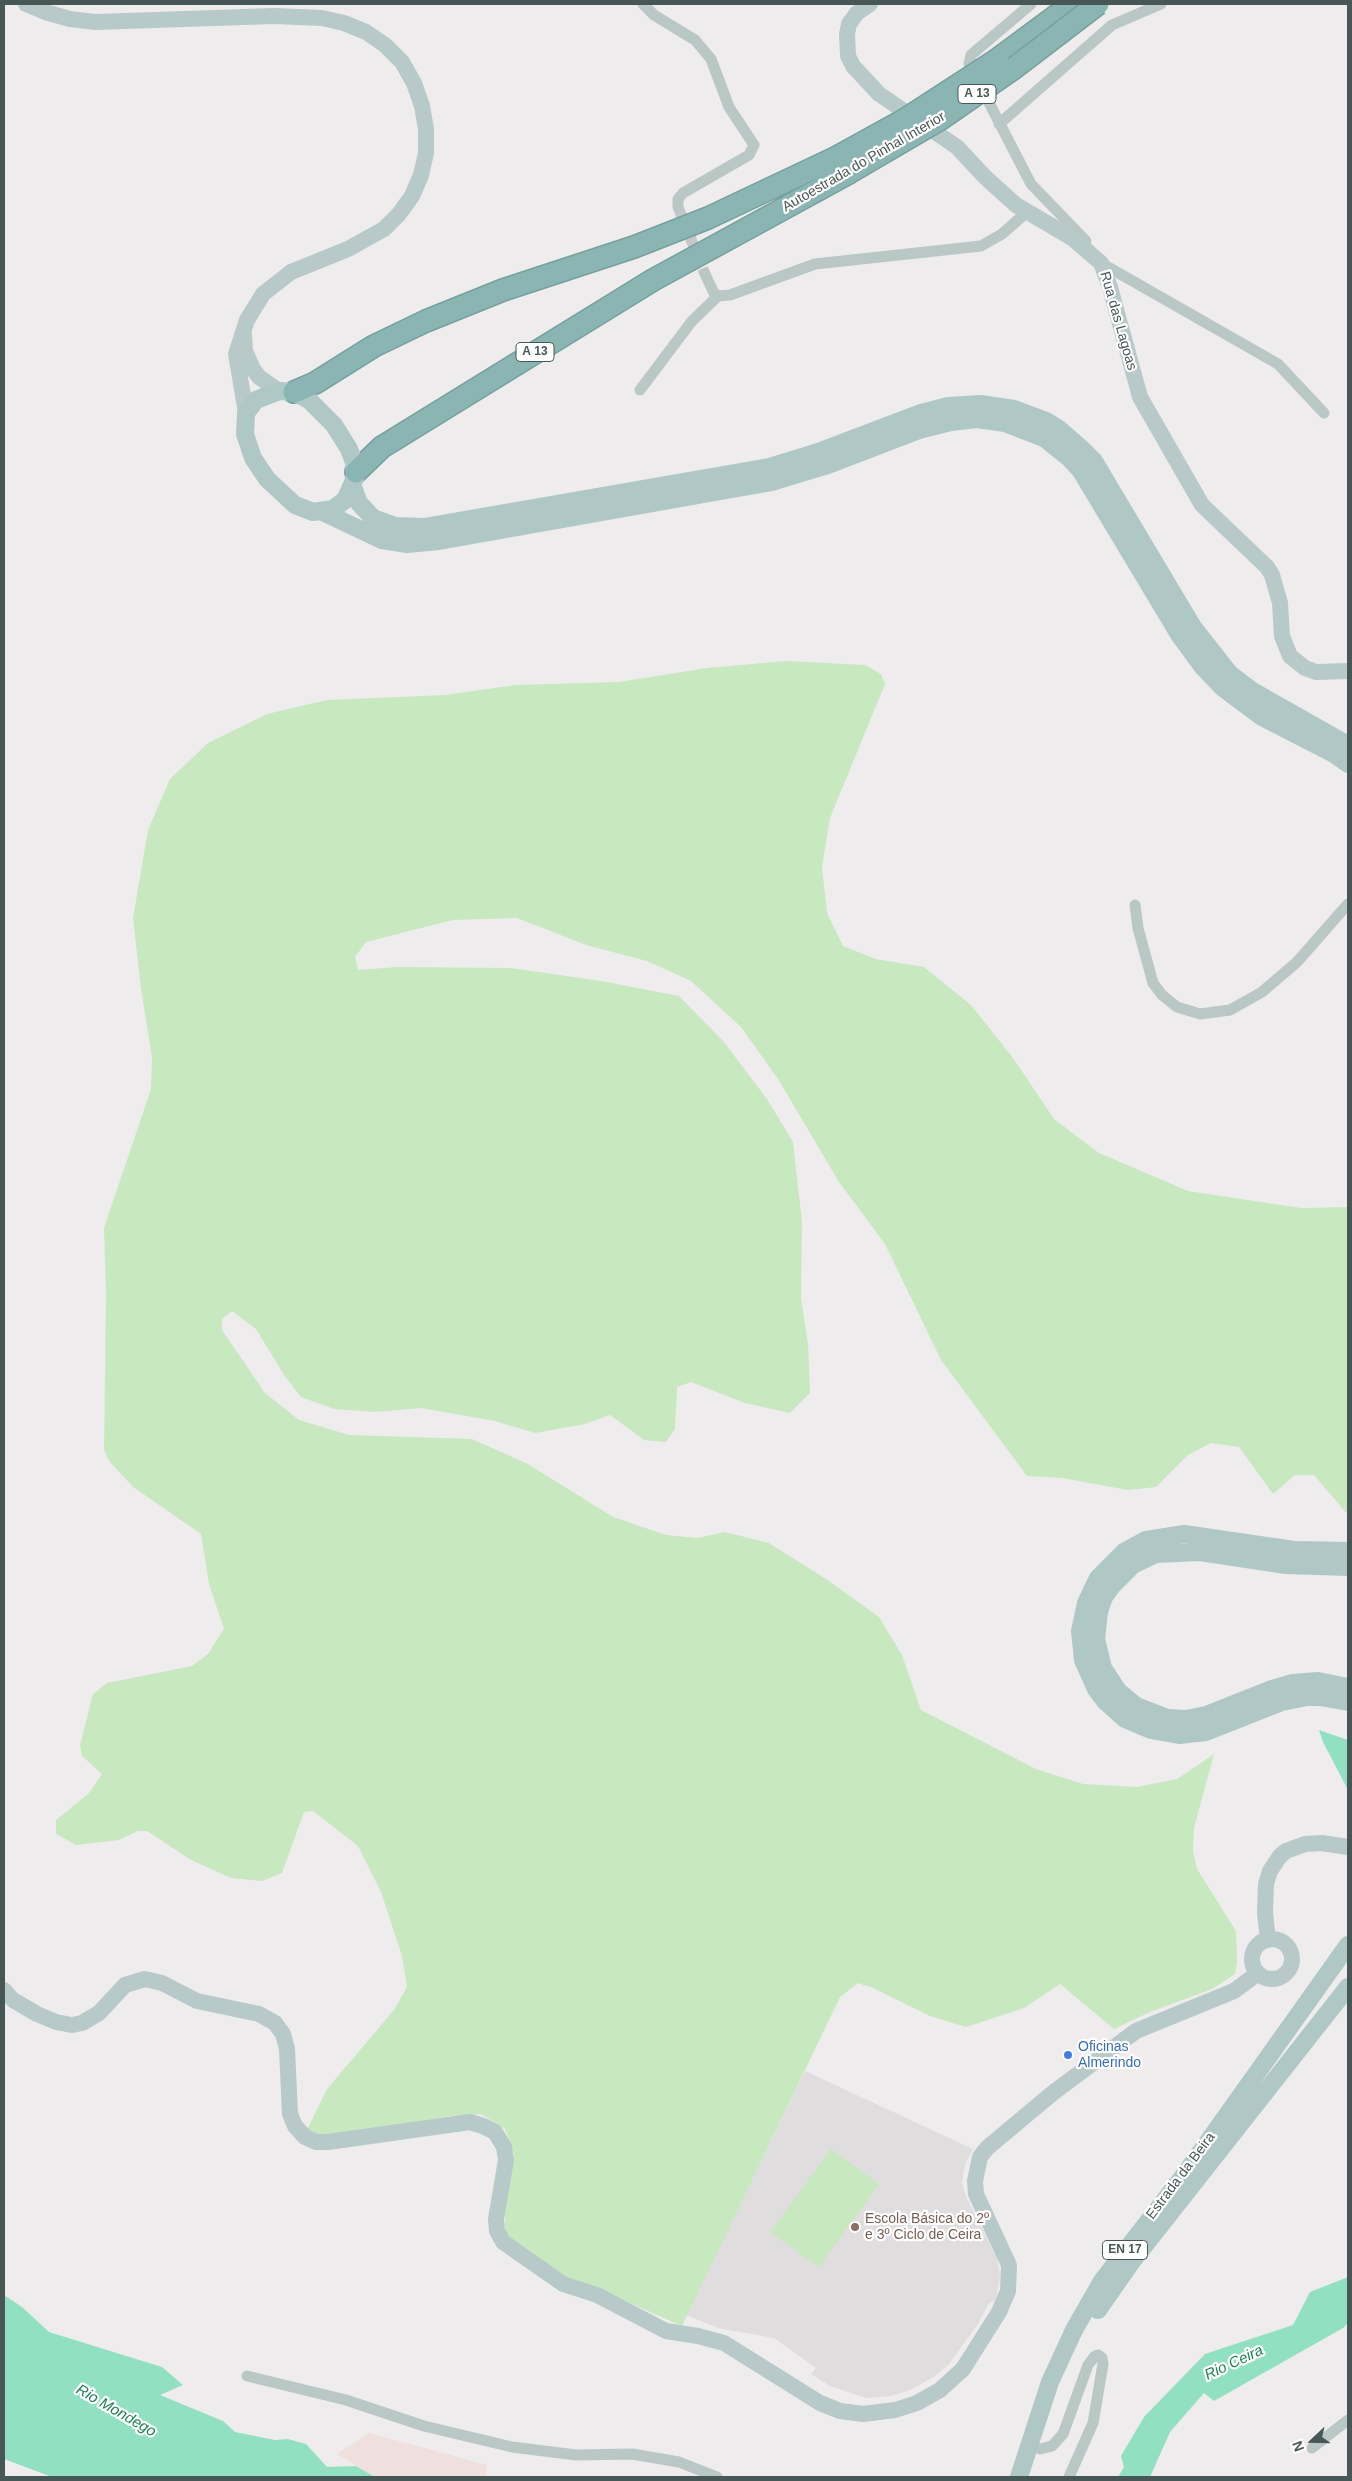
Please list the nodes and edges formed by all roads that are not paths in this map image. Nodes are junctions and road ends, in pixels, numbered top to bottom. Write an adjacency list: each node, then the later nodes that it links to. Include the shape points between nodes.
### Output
1 (26, 4): 15 (street, via 62,16 96,22 274,16 322,18 366,32 402,62 414,83 426,129 424,160 412,196 384,229 348,249 291,272 275,283 254,305)
2 (643, 4): 10 (street, via 654,15 695,40 711,59 729,107 754,145 749,155 683,193 678,199)
3 (870, 4): 11 (street, Rua das Lagoas, via 857,12 849,24 848,56 853,66 878,94 957,146 999,191)
4 (1031, 4): 8 (street, via 969,59 971,70)
5 (1072, 4): 9 (highway, Autoestrada do Pinhal Interior / A 13, bridge)
6 (1098, 4): 9 (highway, Autoestrada do Pinhal Interior / A 13, bridge, via 956,109)
7 (1161, 4): 8 (street, via 1112,25)
8 (1000, 124): 12 (street, via 1031,184 1087,242)
9 (842, 165): 17 (highway, Autoestrada do Pinhal Interior / A 13, via 634,247 503,290 426,321 374,346 315,383); 20 (highway, Autoestrada do Pinhal Interior / A 13, via 722,242 653,280 390,442 372,454)
10 (678, 207)
11 (1028, 212): 12 (street, Rua das Lagoas, via 1072,238); 14 (street, via 1002,234 981,246 815,264 741,292)
12 (1101, 263): 19 (street, via 1278,364); 22 (street, Rua das Lagoas, via 1135,382 1146,408 1202,505 1272,575 1280,602 1282,636 1290,656 1316,672)
13 (705, 274): 14 (street)
14 (718, 296): 16 (street, via 692,321)
15 (243, 331): 17 (street, via 248,361 259,377); 18 (street, via 236,354)
16 (640, 390)
17 (286, 392): 18 (main road, via 256,400); 20 (main road, via 302,395 334,425 349,449)
18 (246, 413): 21 (main road, via 245,434 253,458 267,479 286,499 305,510)
19 (1324, 413)
20 (354, 479): 21 (main road, via 339,505); 23 (main road, via 359,503 373,518 396,526 424,527 769,467 821,452 921,413 948,406 981,404 1014,409 1058,429 1094,462 1193,626 1230,674 1251,690)
21 (323, 512): 24 (main road, via 382,540 407,544 440,541 772,482 825,466 919,430 951,422 978,419 1005,422 1044,438 1081,471 1180,636 1223,688 1262,717)
22 (1348, 671)
23 (1348, 745)
24 (1348, 764)
25 (1348, 904): 26 (street, via 1297,962 1262,992 1239,1007 1200,1014 1177,1007 1162,995 1153,982)
26 (1135, 906)
27 (1348, 1551): 30 (main road, via 1294,1550 1184,1534 1146,1540 1124,1552 1098,1578 1086,1603 1080,1631 1083,1660 1096,1689 1125,1719 1151,1730 1179,1735 1206,1732 1282,1702 1307,1697)
28 (1348, 1567): 29 (main road, via 1286,1565 1200,1552 1156,1554 1133,1565 1104,1597 1096,1639 1103,1668 1118,1691 1136,1706 1167,1718 1206,1715 1293,1683 1318,1681)
29 (1348, 1687)
30 (1348, 1702)
31 (1348, 1847): 32 (street, via 1322,1842 1304,1844 1280,1856 1266,1884)
32 (1268, 1940): 34 (street, via 1260,1943 1252,1954); 34 (street, via 1278,1940 1288,1947 1291,1963 1286,1974 1276,1979)
33 (1348, 1945): 42 (main road, Estrada da Beira / EN 17, via 1185,2174 1112,2266 1089,2302 1050,2382)
34 (1258, 1973): 36 (street, via 1234,1991 1136,2031 1054,2092 987,2148 980,2157 975,2181 976,2194 1009,2265 1008,2291 999,2312 963,2369 940,2390 895,2410 863,2414 840,2411 820,2402 724,2343 666,2332 596,2295 563,2284 503,2242 497,2231 496,2219 506,2160 504,2147 495,2132 483,2126 470,2122 328,2142 305,2138 290,2114 287,2049 283,2034 275,2023 258,2014 197,2001 145,1979 125,1985 99,2013 72,2025 37,2014 13,2000)
35 (1348, 1987): 40 (main road, Estrada da Beira / EN 17, via 1102,2304 1059,2389)
36 (4, 1990)
37 (247, 2376): 41 (street, via 346,2400 424,2426 512,2446 576,2455 632,2454 679,2462)
38 (1348, 2420): 39 (street)
39 (1312, 2448)
40 (1040, 2449): 43 (main road, Estrada da Beira / EN 17); 44 (street, via 1052,2446 1063,2434 1088,2365 1094,2357 1102,2358 1104,2364 1093,2423)
41 (717, 2477)
42 (1019, 2477)
43 (1031, 2477)
44 (1069, 2477)

